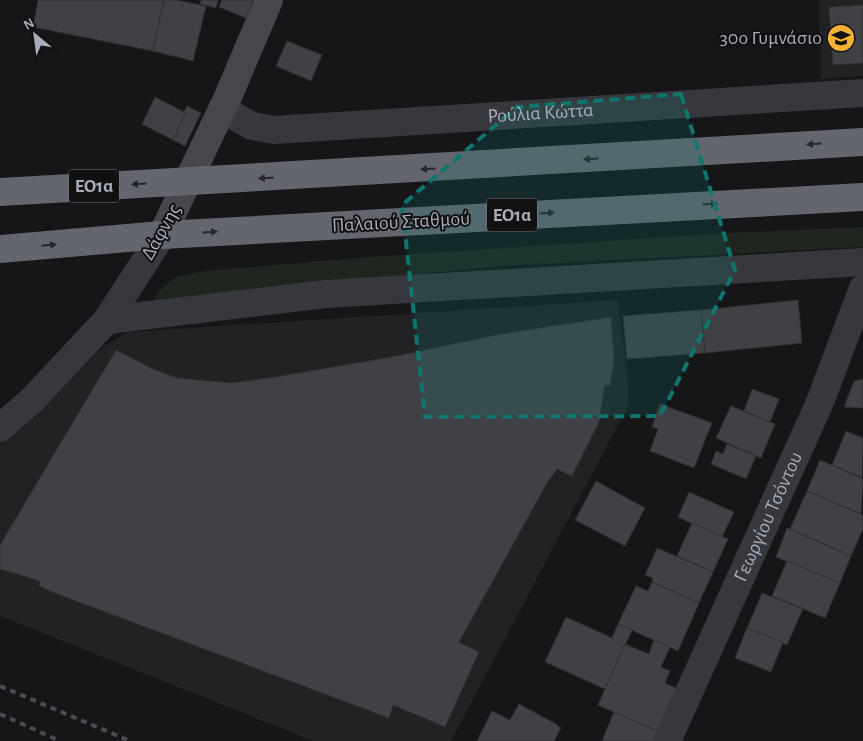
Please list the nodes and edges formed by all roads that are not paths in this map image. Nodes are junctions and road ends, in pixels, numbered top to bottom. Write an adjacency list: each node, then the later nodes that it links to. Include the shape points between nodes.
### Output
1 (269, 0): 3 (street, Δάφνης)
2 (863, 93): 3 (street, Ρούλια Κώττα, via 274,130 252,126)
3 (222, 109): 5 (street, Δάφνης)
4 (863, 142): 5 (highway, ΕΟ1α, one-way to 5)
5 (188, 180): 6 (highway, ΕΟ1α, one-way to 6); 8 (street, Δάφνης)
6 (0, 192)
7 (863, 197): 8 (highway, Παλαιού Σταθμού / ΕΟ1α, one-way to 7)
8 (162, 235): 9 (highway, Παλαιού Σταθμού / ΕΟ1α, one-way to 8); 12 (street, Δάφνης)
9 (0, 249)
10 (863, 262): 12 (street, via 326,294)
11 (863, 288): 14 (street, Γεωργίου Τσόντου, via 820,402)
12 (107, 320): 13 (street, Δάφνης, via 32,400)
13 (0, 428)
14 (667, 741)

